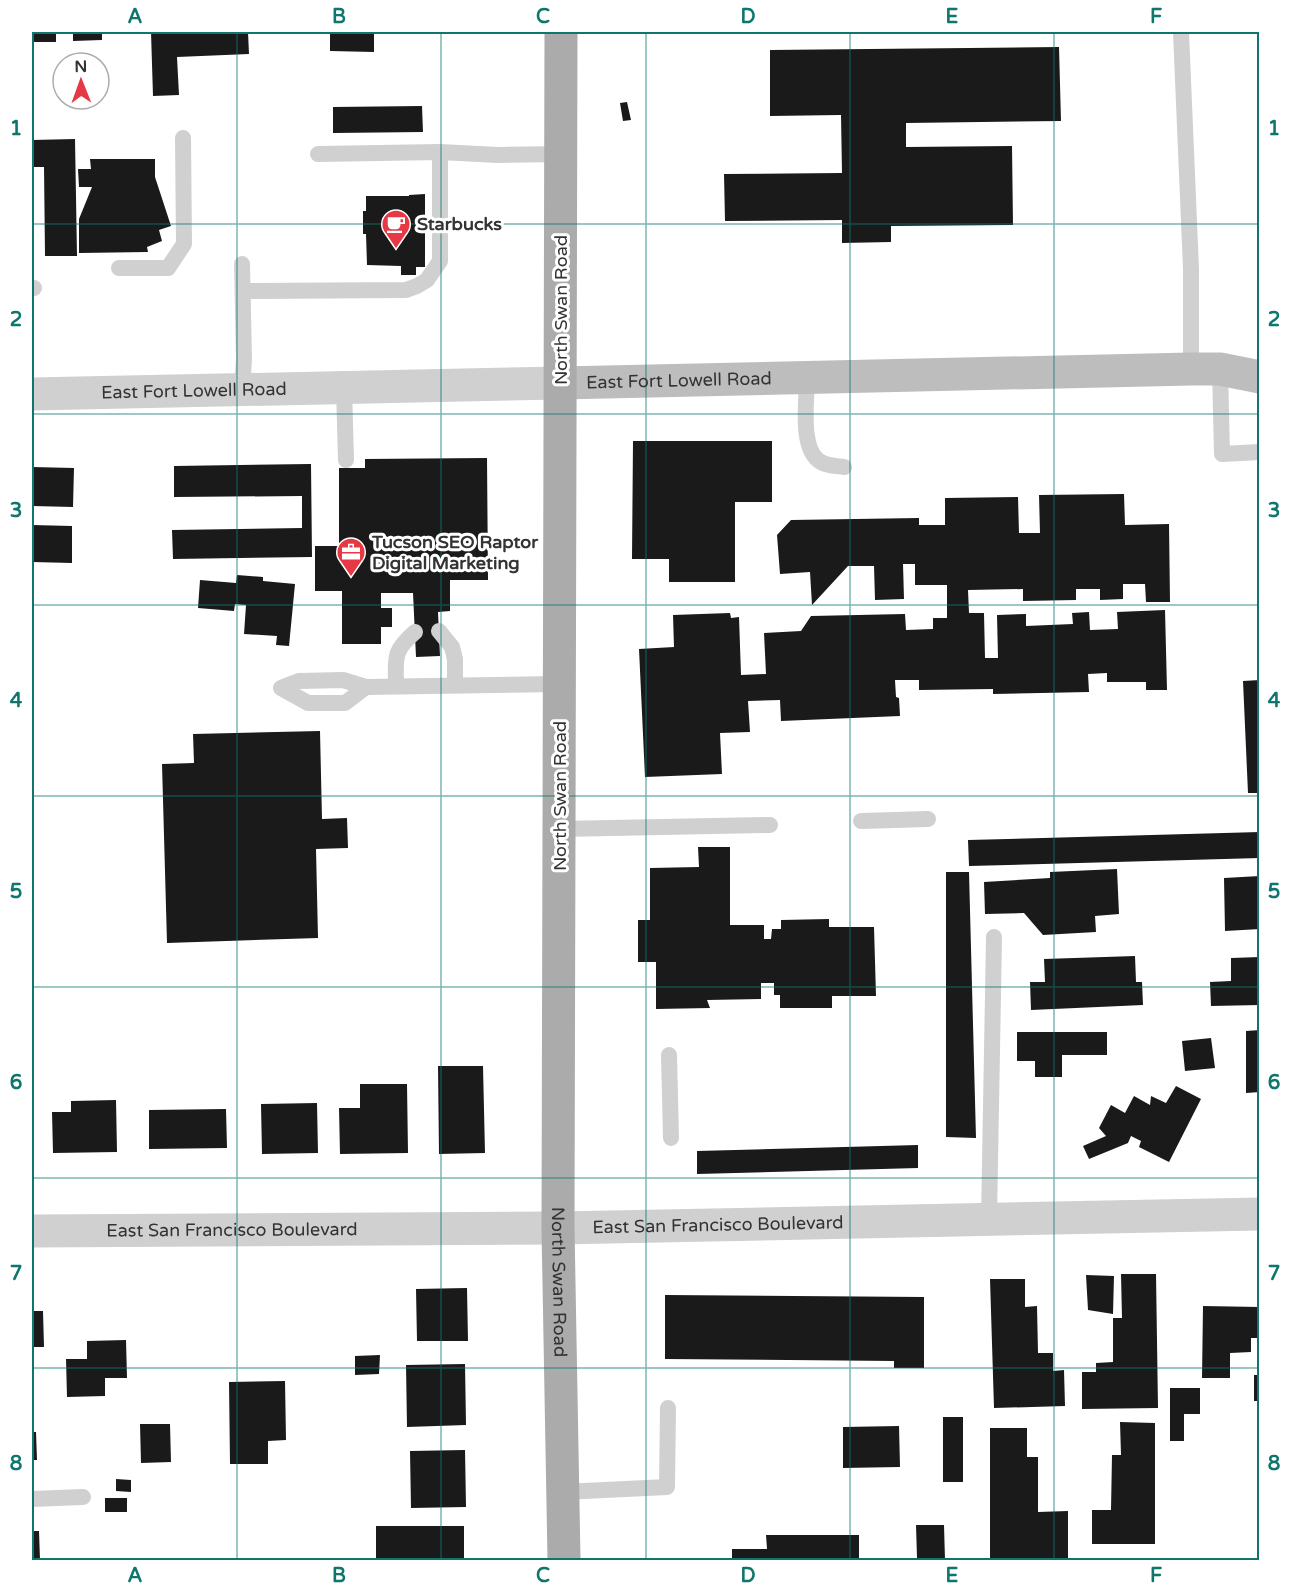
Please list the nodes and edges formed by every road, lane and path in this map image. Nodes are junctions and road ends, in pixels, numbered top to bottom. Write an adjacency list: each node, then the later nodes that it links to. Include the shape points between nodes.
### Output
1 (561, 32): 6 (main road, North Swan Road)
2 (1181, 32): 11 (lane, via 1191,269)
3 (183, 138): 8 (lane, via 184,244 168,268)
4 (440, 152): 5 (lane); 6 (lane); 9 (lane, via 440,261 427,280 406,290)
5 (318, 154)
6 (561, 154): 14 (main road, North Swan Road)
7 (242, 264): 9 (lane)
8 (119, 268)
9 (243, 291): 16 (lane)
10 (1260, 360): 11 (street, East Fort Lowell Road)
11 (1206, 369): 12 (street, East Fort Lowell Road); 13 (street, East Fort Lowell Road); 18 (lane, via 1222,454)
12 (1260, 377)
13 (807, 378): 14 (street, East Fort Lowell Road); 20 (lane, via 809,451 821,463)
14 (561, 383): 15 (street, East Fort Lowell Road); 23 (main road, North Swan Road)
15 (344, 387): 16 (street, East Fort Lowell Road); 19 (lane)
16 (242, 390): 17 (street, East Fort Lowell Road)
17 (32, 394)
18 (1260, 453)
19 (346, 460)
20 (844, 467)
21 (439, 631): 25 (lane, via 453,647)
22 (415, 632): 24 (lane, via 396,654)
23 (560, 684): 25 (lane); 30 (main road, North Swan Road)
24 (396, 686): 25 (lane); 26 (lane)
25 (455, 686)
26 (366, 687)
27 (928, 819): 28 (lane)
28 (861, 821)
29 (770, 825): 30 (lane)
30 (560, 829): 36 (main road, North Swan Road)
31 (994, 938): 35 (lane)
32 (669, 1055): 33 (lane)
33 (671, 1138)
34 (1260, 1214): 35 (street, East San Francisco Boulevard)
35 (989, 1219): 36 (street, East San Francisco Boulevard)
36 (558, 1228): 37 (street, East San Francisco Boulevard); 39 (main road, North Swan Road)
37 (32, 1231)
38 (668, 1408): 39 (lane, via 667,1487)
39 (563, 1491): 42 (main road, North Swan Road)
40 (83, 1497): 41 (lane)
41 (32, 1499)
42 (564, 1560)

